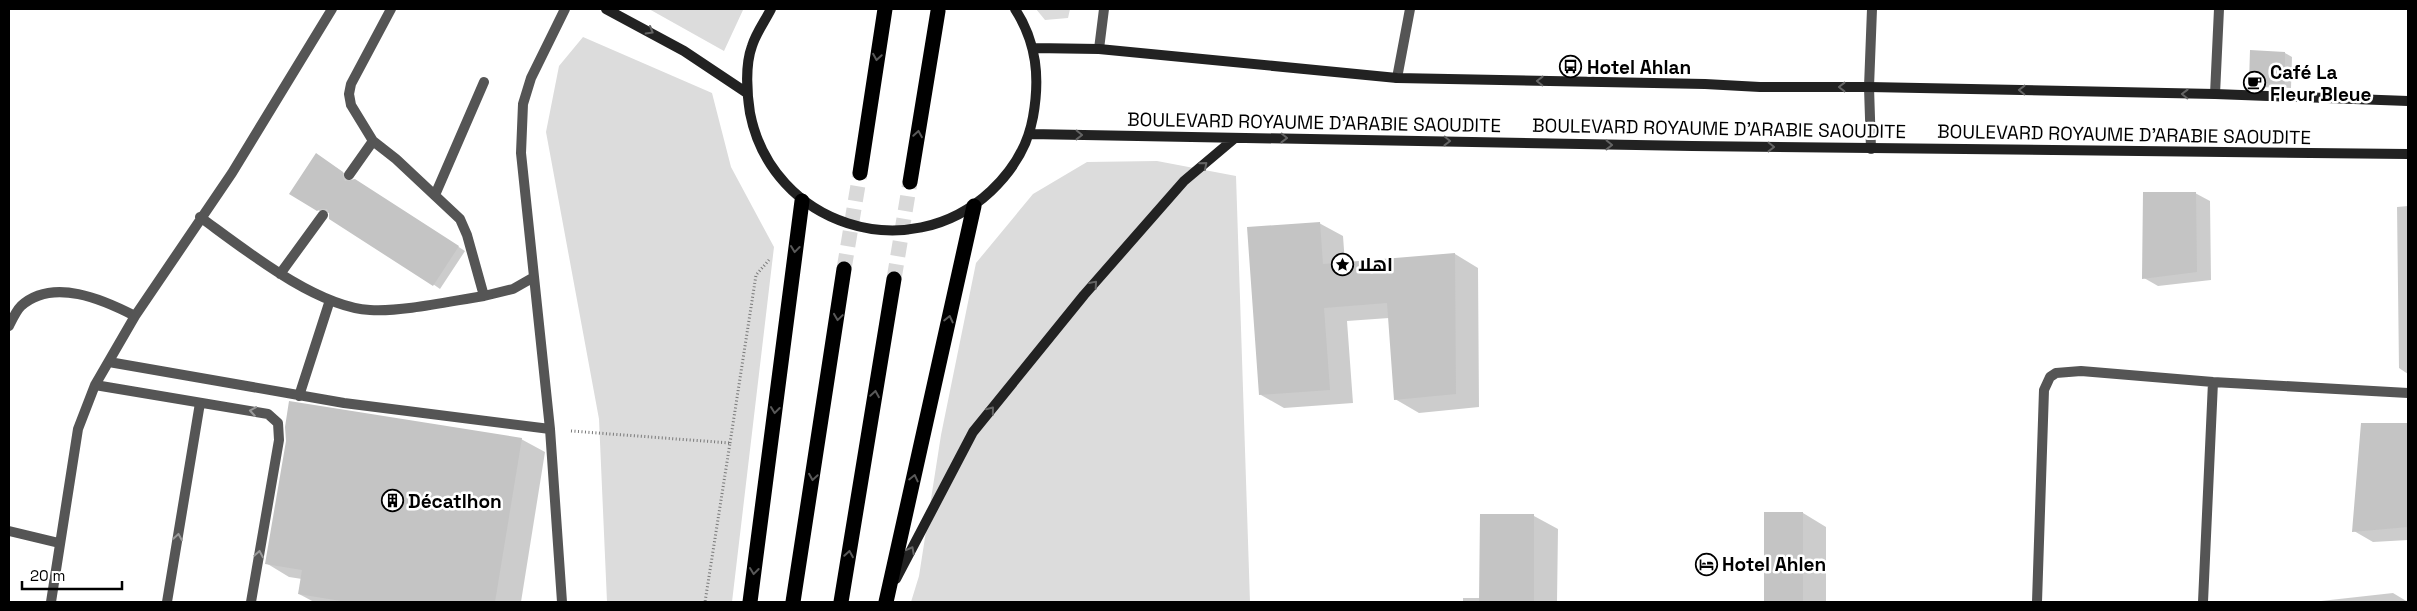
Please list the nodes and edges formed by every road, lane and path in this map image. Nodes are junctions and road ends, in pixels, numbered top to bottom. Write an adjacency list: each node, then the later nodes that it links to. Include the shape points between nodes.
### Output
1 (332, 9): 33 (street, via 232,173)
2 (391, 9): 23 (street, via 351,84 349,94 351,105)
3 (565, 9): 37 (street, via 531,78 522,104 521,153)
4 (606, 9): 18 (main road, one-way to 18, via 684,51)
5 (771, 9): 18 (main road, via 752,47)
6 (885, 9): 26 (highway, one-way to 26)
7 (1015, 9): 13 (main road)
8 (1104, 9): 14 (street)
9 (1410, 9): 15 (street)
10 (1872, 9): 17 (street)
11 (2218, 9): 19 (street)
12 (938, 11): 28 (highway, one-way to 12)
13 (1033, 48): 14 (main road, BOULEVARD ROYAUME D'ARABIE SAOUDITE); 21 (main road, via 1038,91)
14 (1099, 49): 15 (main road, BOULEVARD ROYAUME D'ARABIE SAOUDITE)
15 (1397, 78): 17 (main road, BOULEVARD ROYAUME D'ARABIE SAOUDITE, one-way to 15)
16 (484, 82): 29 (street)
17 (1869, 87): 19 (main road, BOULEVARD ROYAUME D'ARABIE SAOUDITE, one-way to 17); 24 (street)
18 (746, 93): 30 (main road, via 754,134 773,171)
19 (2215, 94): 20 (main road, BOULEVARD ROYAUME D'ARABIE SAOUDITE)
20 (2408, 101)
21 (1030, 134): 22 (main road, BOULEVARD ROYAUME D'ARABIE SAOUDITE, one-way to 22); 31 (main road, via 1008,174)
22 (1235, 138): 24 (main road, BOULEVARD ROYAUME D'ARABIE SAOUDITE, one-way to 24); 53 (main road, one-way to 22, via 973,432 1084,295 1178,188)
23 (373, 141): 27 (street); 29 (street)
24 (1871, 149): 25 (main road, BOULEVARD ROYAUME D'ARABIE SAOUDITE)
25 (2408, 154)
26 (860, 173)
27 (349, 176)
28 (910, 182)
29 (435, 195): 39 (street, via 460,219)
30 (802, 201): 31 (main road, via 842,223 887,232 933,226); 34 (highway, one-way to 34)
31 (974, 206): 53 (highway, one-way to 31)
32 (322, 215): 36 (street)
33 (200, 217): 36 (street); 41 (street)
34 (795, 255): 50 (path, via 770,260 756,275); 59 (highway, one-way to 59)
35 (844, 269): 60 (highway, one-way to 60)
36 (280, 274): 40 (street)
37 (534, 277): 39 (street, via 513,289); 49 (street)
38 (894, 279): 61 (highway, one-way to 38)
39 (484, 296): 40 (street, via 368,310)
40 (330, 300): 47 (street)
41 (135, 316): 42 (street, via 80,293 40,294 21,307); 43 (street)
42 (9, 326)
43 (109, 362): 45 (street); 47 (street)
44 (2213, 382): 46 (street); 62 (street, via 2081,371 2056,373 2050,377 2044,390); 63 (street)
45 (95, 385): 48 (street); 52 (street, via 78,429)
46 (2408, 393)
47 (298, 396): 49 (street)
48 (200, 403): 55 (street, one-way to 48); 56 (street, one-way to 48, via 280,432 278,423 268,414)
49 (550, 429): 50 (path); 57 (street)
50 (730, 443): 58 (path)
51 (9, 531): 52 (street)
52 (59, 543): 54 (street)
53 (887, 598)
54 (51, 602)
55 (167, 602)
56 (251, 602)
57 (562, 602)
58 (705, 602)
59 (750, 602)
60 (793, 602)
61 (841, 602)
62 (2036, 602)
63 (2203, 602)

